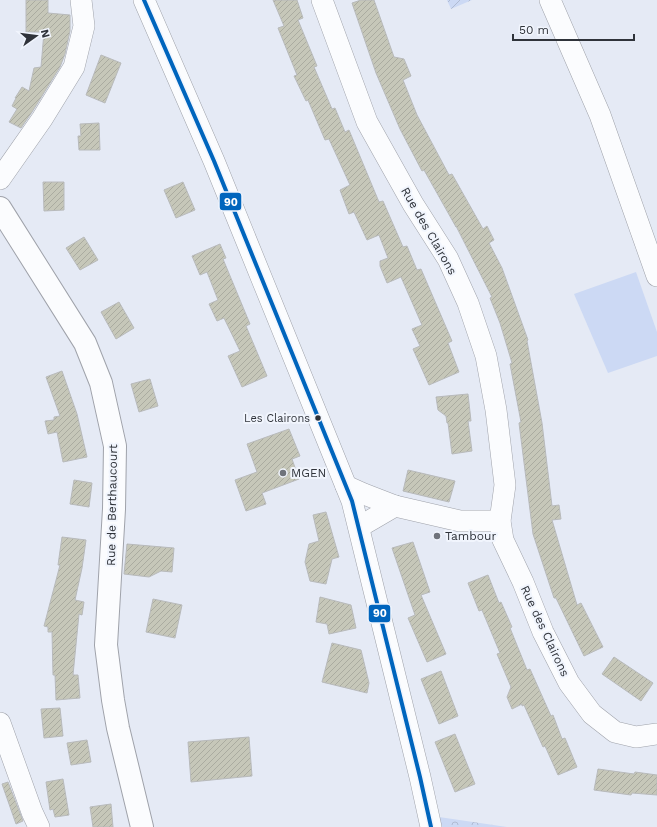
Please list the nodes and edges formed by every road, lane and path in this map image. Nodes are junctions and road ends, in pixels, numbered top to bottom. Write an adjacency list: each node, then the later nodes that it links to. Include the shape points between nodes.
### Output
1 (82, 0): 5 (street, via 84,26 74,67)
2 (144, 0): 8 (street, via 214,161)
3 (322, 0): 10 (street, Rue des Clairons, via 367,122 413,204 448,259 468,303 486,356 496,410 505,485)
4 (550, 0): 7 (street, via 600,115)
5 (0, 179)
6 (0, 208): 15 (main road, Rue de Berthaucourt, via 85,344 101,383 115,446 106,645 118,728)
7 (657, 276)
8 (346, 486): 9 (street); 11 (street)
9 (395, 506): 10 (street, via 460,521); 11 (street)
10 (500, 521): 13 (street, Rue des Clairons, via 503,540 543,632 569,682 592,714 615,732 636,737)
11 (358, 527): 16 (street)
12 (0, 723): 14 (street)
13 (657, 734)
14 (39, 827)
15 (142, 827)
16 (432, 827)

